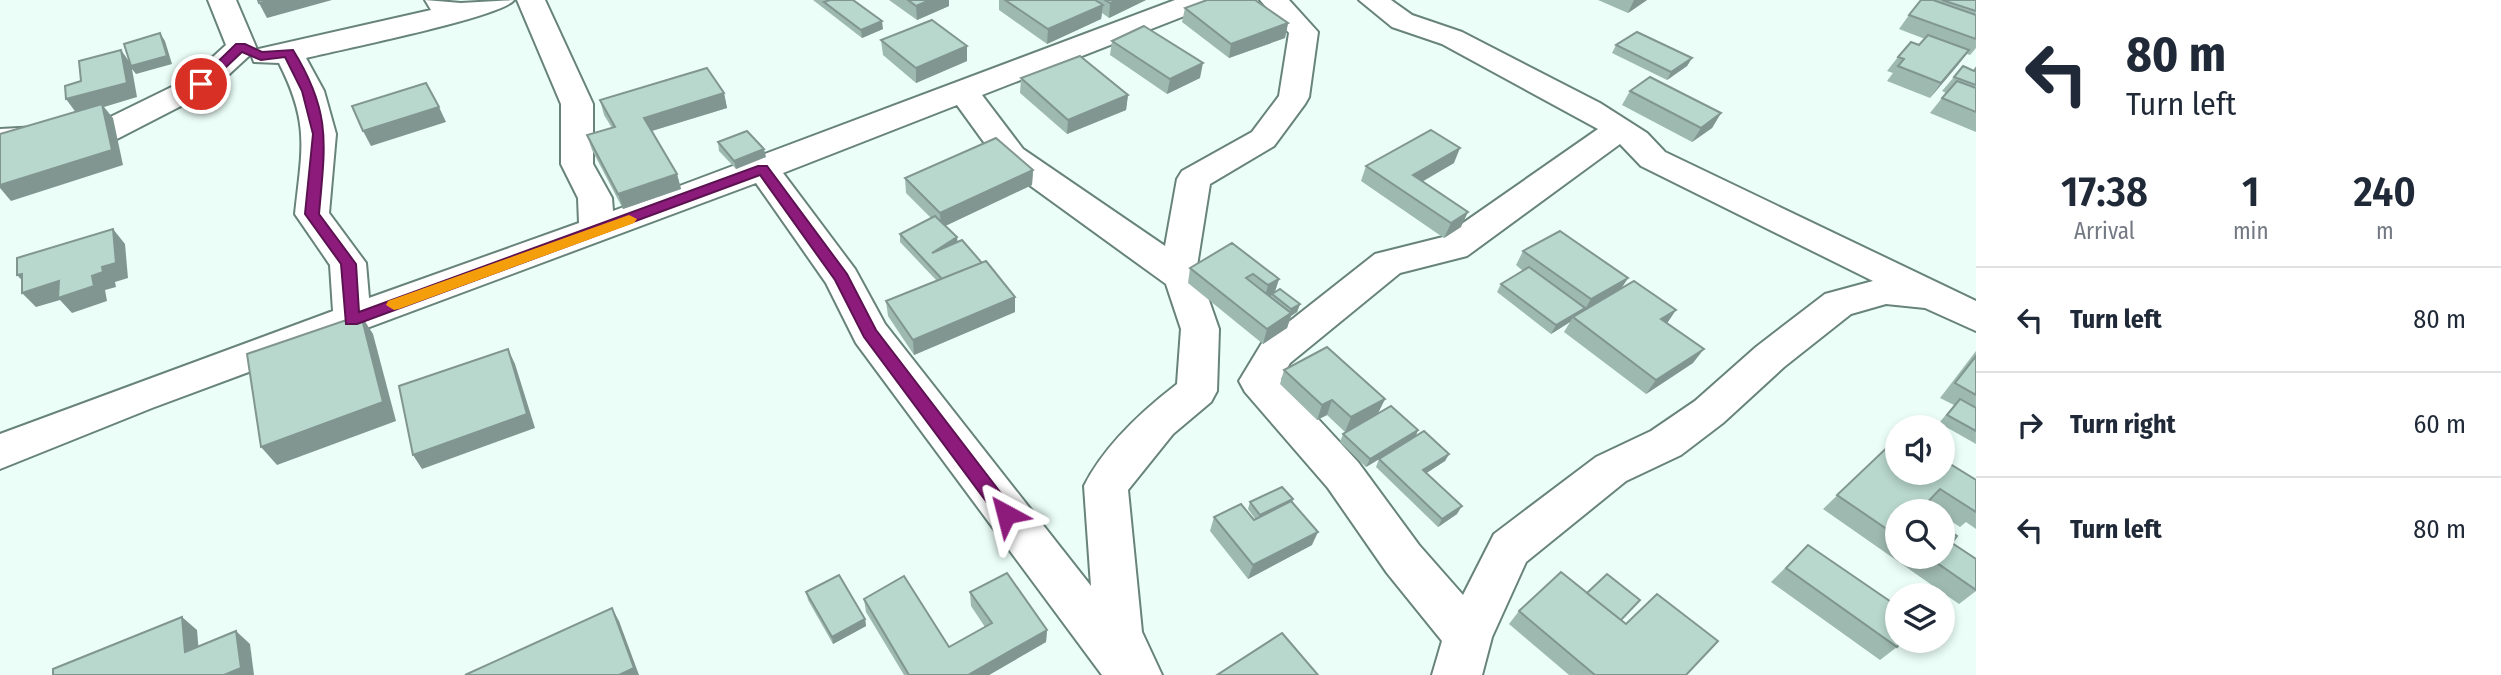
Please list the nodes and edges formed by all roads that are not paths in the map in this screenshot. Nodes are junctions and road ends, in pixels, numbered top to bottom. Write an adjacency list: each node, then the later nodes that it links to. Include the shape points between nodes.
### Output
1 (222, 0): 8 (street)
2 (500, 0): 7 (street)
3 (531, 0): 14 (street, via 578,104 577,164 594,198)
4 (1200, 0): 10 (street)
5 (1274, 0): 15 (street, via 1304,33 1294,97 1263,139 1194,179 1179,267)
6 (1373, 0): 11 (street, via 1402,21 1452,38)
7 (449, 6): 9 (street)
8 (241, 47): 9 (street, via 261,56); 12 (street, via 201,84 102,134)
9 (289, 53): 18 (street, via 309,91 320,134 312,214 348,264)
10 (963, 91): 13 (street); 15 (street, via 1011,156)
11 (1618, 130): 16 (street, via 1653,159); 20 (street, via 1454,247 1388,263 1276,353 1259,381 1343,475 1403,559)
12 (0, 138)
13 (763, 169): 14 (street); 21 (street, via 842,278 870,333)
14 (597, 231): 18 (street)
15 (1183, 277): 21 (street, via 1200,329 1197,391 1158,422 1106,486 1118,633)
16 (1935, 296): 17 (street); 20 (street, via 1886,291 1838,304 1770,356 1709,412 1666,443 1611,469 1510,548)
17 (1976, 317)
18 (352, 320): 19 (street)
19 (0, 452)
20 (1468, 636): 22 (street)
21 (1135, 675)
22 (1457, 675)

